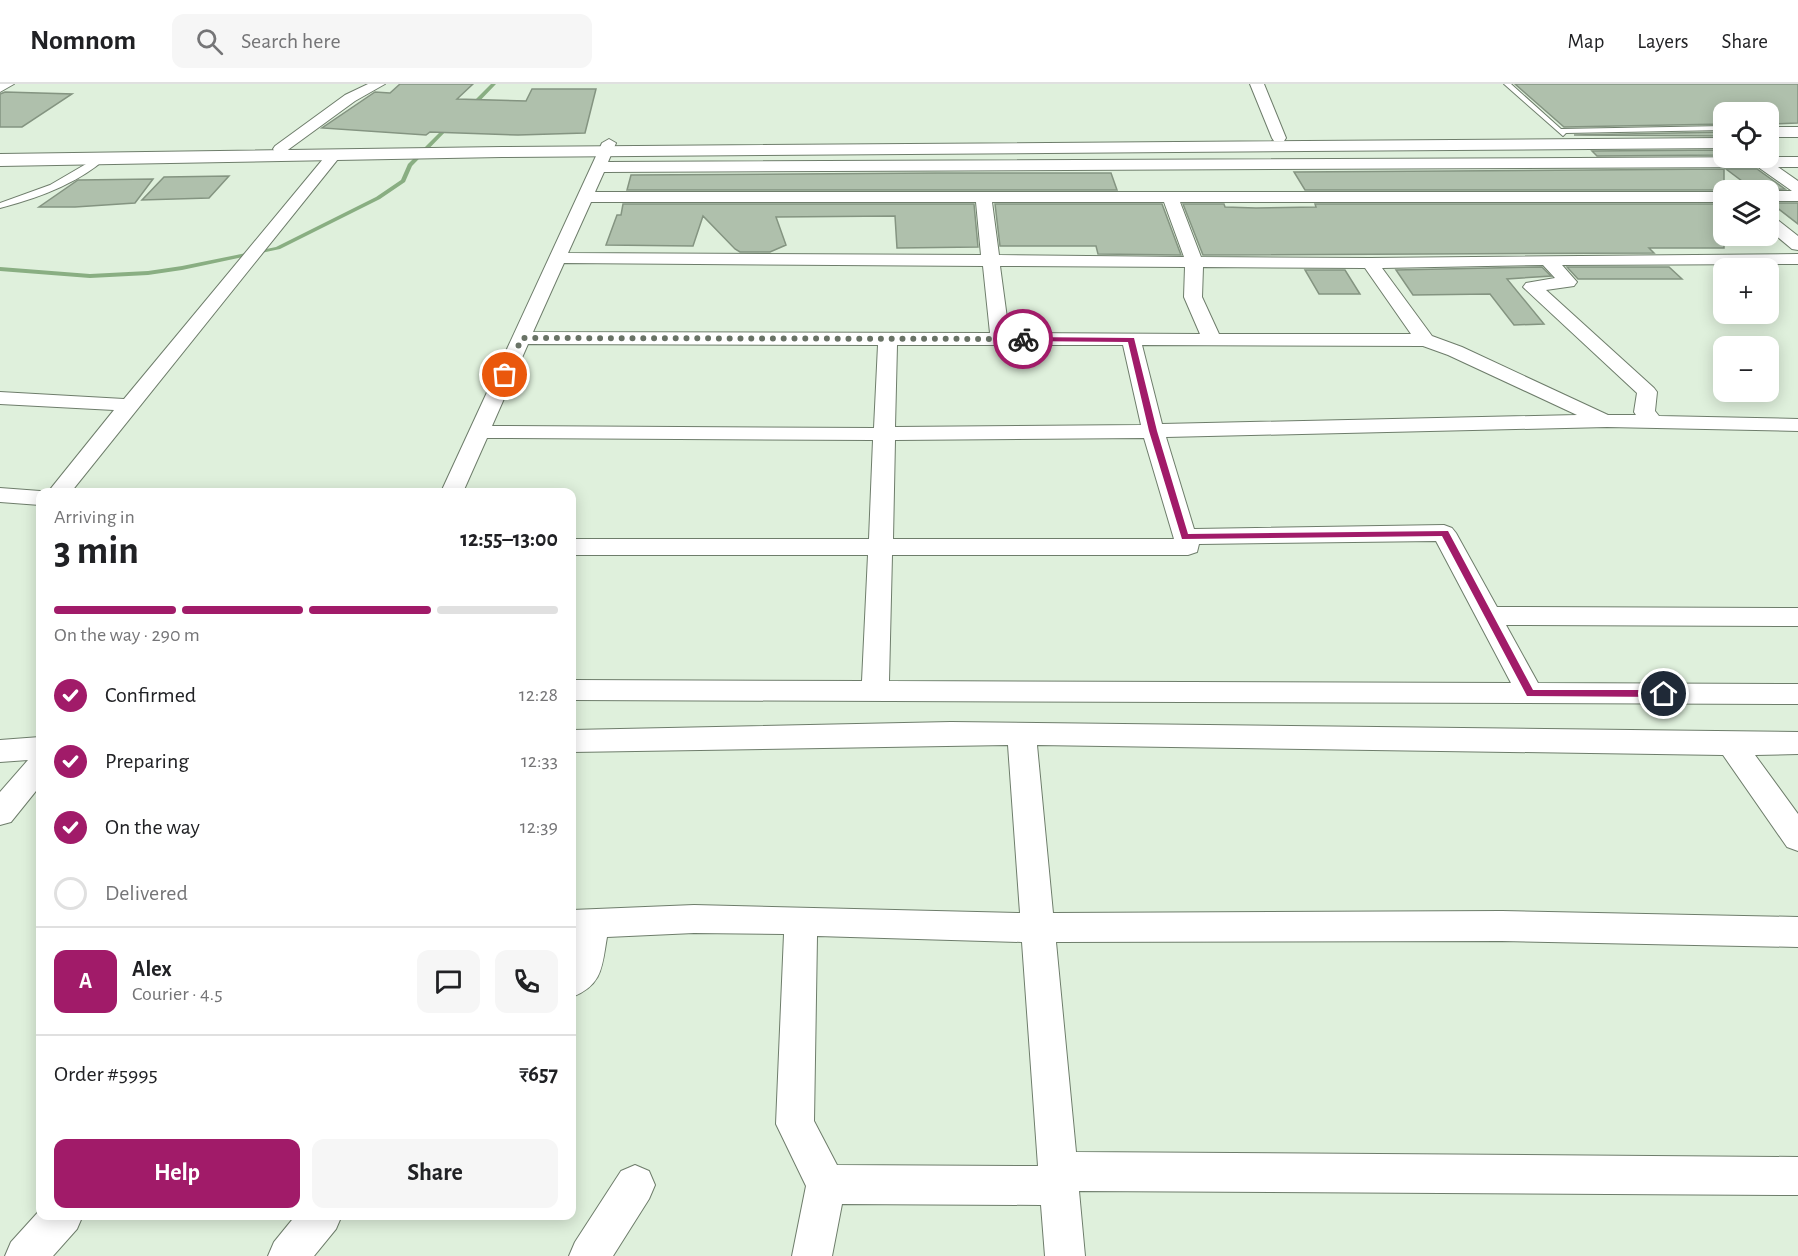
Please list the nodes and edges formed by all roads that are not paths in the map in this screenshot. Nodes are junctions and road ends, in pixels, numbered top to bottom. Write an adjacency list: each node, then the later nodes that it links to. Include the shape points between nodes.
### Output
1 (7, 84): 5 (street)
2 (378, 84): 17 (street, via 350,98)
3 (1257, 84): 12 (street)
4 (1507, 84): 9 (lane)
5 (0, 88)
6 (1798, 127): 7 (lane)
7 (1779, 128)
8 (1713, 130): 9 (street)
9 (1562, 132): 12 (street)
10 (1779, 132): 11 (street)
11 (1798, 132)
12 (1279, 138): 18 (street)
13 (1713, 143): 18 (street)
14 (1779, 143): 15 (street)
15 (1798, 143)
16 (0, 148): 17 (street)
17 (280, 149): 18 (street)
18 (605, 154): 19 (street); 23 (street); 31 (street)
19 (333, 156): 20 (street); 49 (street)
20 (101, 159): 21 (street); 33 (lane, via 68,181)
21 (0, 160)
22 (1798, 162): 24 (street)
23 (1713, 163)
24 (1779, 163)
25 (1770, 168): 26 (street)
26 (1798, 188)
27 (983, 196): 28 (street); 31 (street); 39 (street)
28 (1170, 196): 32 (street); 40 (street)
29 (1779, 196): 30 (street)
30 (1798, 196)
31 (587, 197): 36 (street)
32 (1713, 197)
33 (0, 206)
34 (1779, 229): 35 (street)
35 (1798, 245)
36 (559, 258): 39 (street); 42 (street)
37 (1798, 259): 38 (street)
38 (1548, 260): 41 (street); 51 (street, via 1568,282 1532,287 1647,392 1644,412)
39 (992, 261): 40 (street); 44 (street)
40 (1194, 261): 41 (street); 46 (street, via 1193,297)
41 (1370, 263): 47 (street)
42 (522, 338): 43 (street); 54 (street)
43 (888, 339): 44 (street); 55 (street)
44 (1000, 339): 45 (street)
45 (1131, 339): 46 (street); 53 (street)
46 (1212, 340): 47 (street)
47 (1425, 340): 50 (street)
48 (0, 398): 49 (street)
49 (129, 405): 56 (street)
50 (1607, 421): 51 (street); 53 (street)
51 (1652, 421): 52 (street)
52 (1798, 425)
53 (1153, 431): 55 (street); 60 (street)
54 (480, 432): 55 (street); 57 (street)
55 (884, 434): 62 (street)
56 (62, 488)
57 (454, 488)
58 (36, 498): 59 (street)
59 (4, 500)
60 (1185, 537): 62 (street, via 1188,547); 63 (street, via 1444,533)
61 (576, 547): 62 (street)
62 (880, 547): 66 (street)
63 (1490, 616): 64 (street); 67 (street)
64 (1798, 617)
65 (576, 690): 66 (street)
66 (876, 691): 67 (street)
67 (1530, 693): 68 (street)
68 (1798, 694)
69 (1022, 734): 70 (street); 72 (street); 80 (street)
70 (576, 741)
71 (1798, 743): 72 (street)
72 (1731, 744): 77 (street)
73 (36, 748): 74 (street)
74 (0, 751)
75 (36, 771): 76 (street)
76 (0, 813)
77 (1798, 838)
78 (801, 920): 79 (street); 80 (street); 85 (street, via 795,1125)
79 (582, 923): 82 (street, via 584,971)
80 (1036, 928): 81 (street, via 1502,926); 84 (street)
81 (1798, 932)
82 (576, 978)
83 (1798, 1176): 84 (street)
84 (1057, 1178): 85 (street); 93 (street)
85 (826, 1184): 92 (street)
86 (635, 1185): 91 (street)
87 (58, 1220): 89 (street)
88 (318, 1220): 90 (street)
89 (25, 1256)
90 (288, 1256)
91 (590, 1256)
92 (812, 1256)
93 (1065, 1256)

